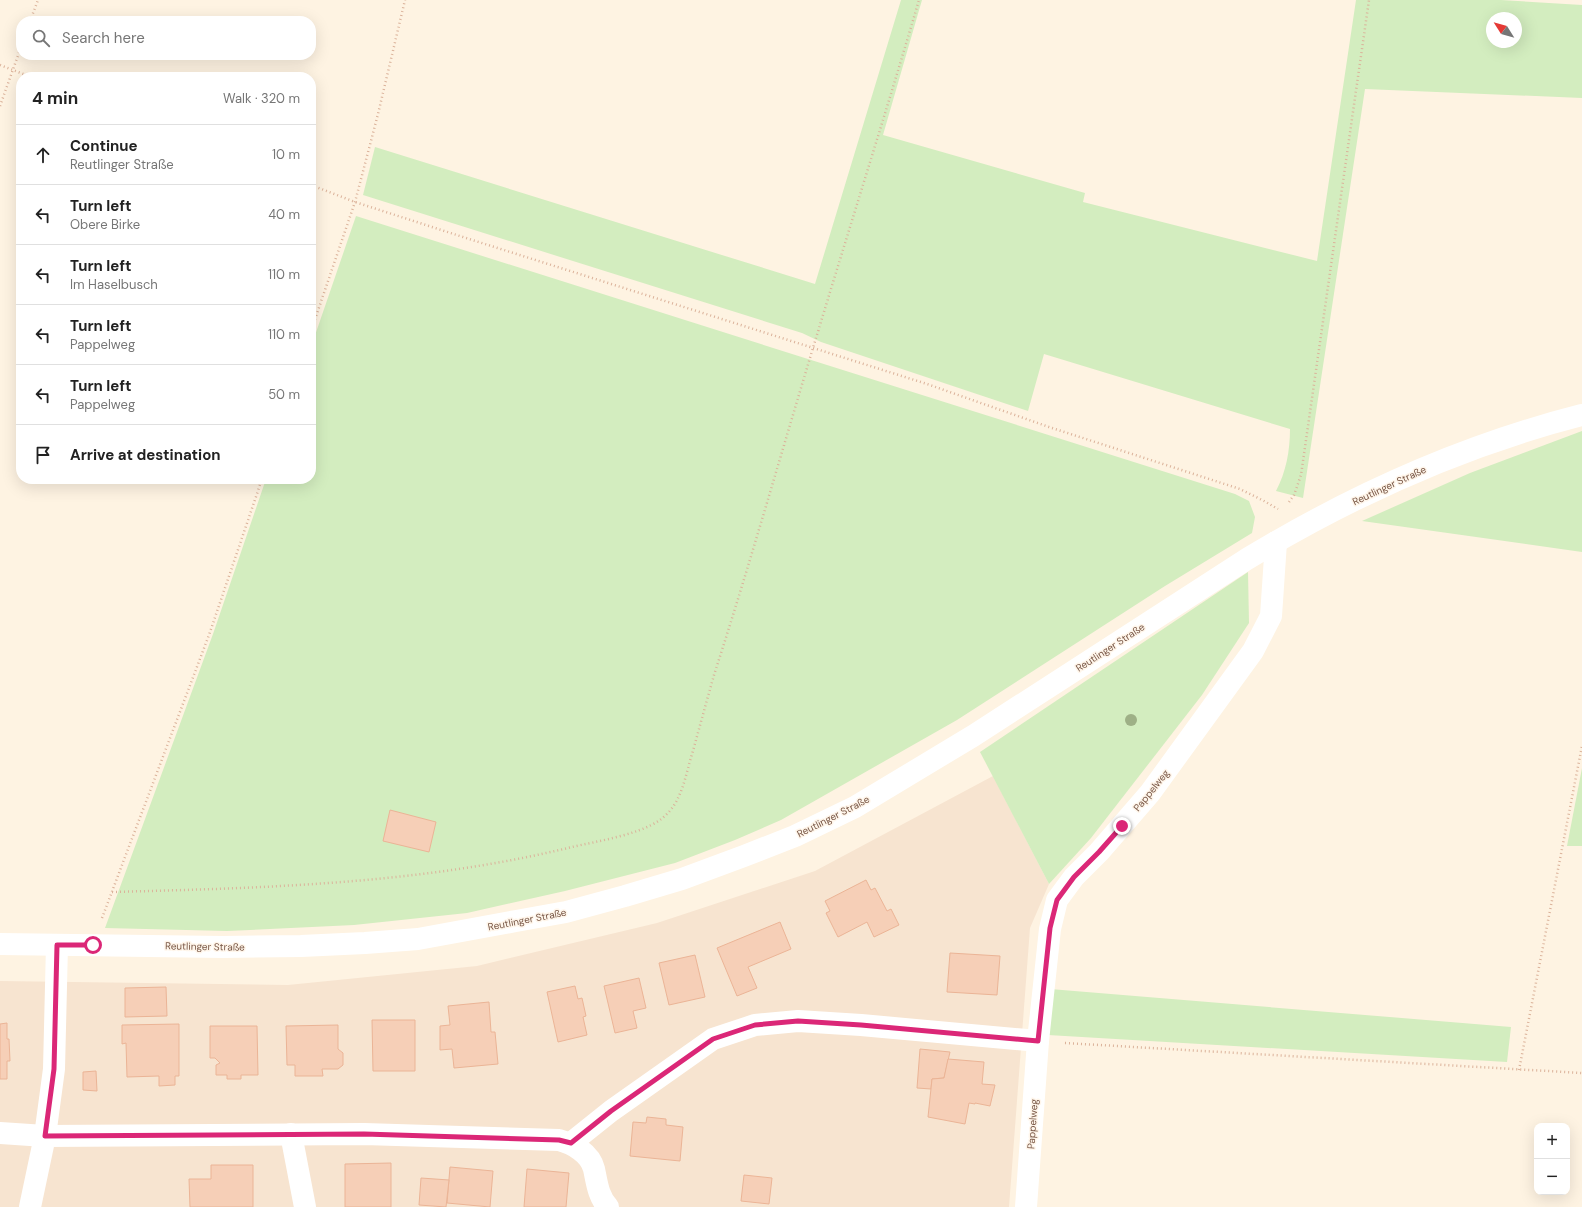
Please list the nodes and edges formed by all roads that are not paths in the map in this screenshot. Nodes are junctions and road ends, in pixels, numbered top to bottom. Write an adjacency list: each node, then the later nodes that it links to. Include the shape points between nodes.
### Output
1 (1582, 415): 2 (street, Reutlinger Straße, via 1463,452 1404,477)
2 (1276, 542): 4 (street, Reutlinger Straße, via 973,736 855,807 795,836 682,878 566,912 418,938 301,946); 5 (street, Pappelweg, via 1271,616 1253,650 1150,793 1074,877 1057,900 1050,928)
3 (0, 944): 4 (street, Reutlinger Straße)
4 (57, 945): 8 (street, via 54,1069)
5 (1038, 1041): 9 (street, via 798,1021 755,1025 713,1039 611,1111); 13 (street, Pappelweg)
6 (0, 1133): 8 (street)
7 (291, 1134): 8 (street); 9 (street, via 435,1135 559,1140); 12 (street)
8 (45, 1136): 11 (street)
9 (571, 1143): 10 (street, via 585,1154 594,1167 597,1185)
10 (605, 1205)
11 (30, 1207)
12 (305, 1207)
13 (1026, 1207)

